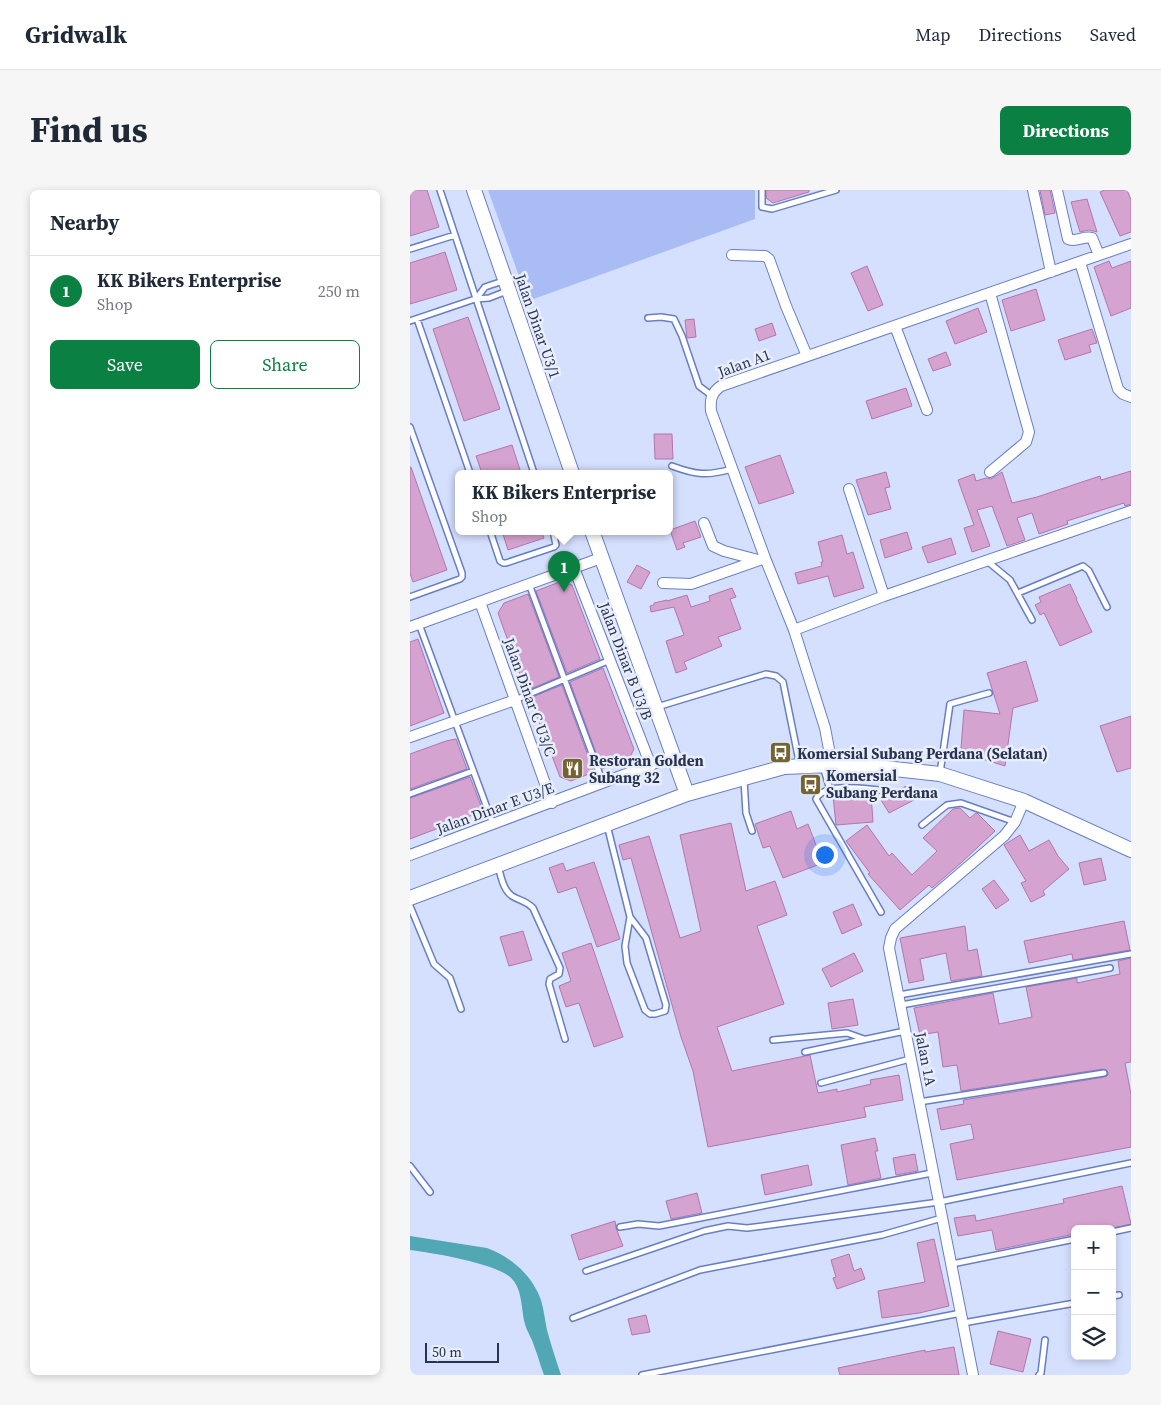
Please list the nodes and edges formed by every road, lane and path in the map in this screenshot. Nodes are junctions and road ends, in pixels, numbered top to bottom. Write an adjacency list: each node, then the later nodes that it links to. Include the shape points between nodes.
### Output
1 (440, 190): 7 (lane)
2 (474, 190): 14 (street, Jalan Dinar U3/1)
3 (762, 190): 4 (lane, via 762,207 772,210)
4 (836, 190)
5 (1033, 190): 13 (street)
6 (1057, 190): 11 (street, via 1068,239 1090,237)
7 (455, 235): 9 (lane); 16 (lane)
8 (1131, 244): 11 (street, Jalan A1)
9 (410, 249)
10 (732, 255): 21 (street, via 770,259)
11 (1099, 255): 12 (street, Jalan A1)
12 (1080, 262): 13 (street, Jalan A1); 23 (street, via 1118,389)
13 (1051, 272): 15 (street, Jalan A1)
14 (506, 286): 16 (lane, via 489,298); 16 (lane, via 485,287); 30 (street, Jalan Dinar U3/1)
15 (990, 293): 20 (street, Jalan A1); 31 (street, via 1029,432 1026,442)
16 (475, 299): 18 (lane); 29 (lane)
17 (648, 318): 22 (lane, via 674,319 699,386)
18 (417, 319): 19 (lane); 28 (lane)
19 (410, 321)
20 (895, 326): 21 (street, Jalan A1); 24 (street)
21 (807, 356): 22 (street, Jalan A1, via 721,386)
22 (711, 395): 27 (street, Jalan A1, via 711,411)
23 (1131, 397)
24 (927, 410)
25 (410, 427): 46 (lane, via 462,573 460,579)
26 (672, 466): 27 (lane, via 708,474)
27 (732, 469): 39 (street, Jalan A1)
28 (469, 470)
29 (533, 470)
30 (571, 470)
31 (990, 472)
32 (849, 489): 45 (street)
33 (1131, 511): 40 (street)
34 (704, 523): 39 (street, via 713,546)
35 (491, 535): 36 (lane, via 502,563 554,547)
36 (554, 535)
37 (593, 535): 38 (street)
38 (601, 558): 41 (street); 56 (street)
39 (762, 559): 42 (street, via 691,584); 51 (street, Jalan A1)
40 (986, 561): 44 (lane, via 1004,574); 45 (street)
41 (574, 568): 43 (street); 52 (street, Jalan Dinar B U3/B)
42 (664, 583)
43 (529, 584): 47 (street); 53 (lane)
44 (1018, 593): 48 (lane, via 1083,566 1089,571); 49 (lane)
45 (884, 596): 51 (street)
46 (410, 597)
47 (480, 602): 50 (street); 55 (street, Jalan Dinar C U3/C)
48 (1107, 607)
49 (1032, 620)
50 (415, 626): 57 (lane)
51 (794, 630): 60 (street, Jalan A1, via 825,728)
52 (610, 660): 53 (lane); 61 (street, Jalan Dinar B U3/B)
53 (564, 679): 55 (lane); 66 (lane)
54 (989, 693): 64 (lane, via 950,704)
55 (515, 700): 57 (street); 72 (street, Jalan Dinar C U3/C)
56 (656, 707): 59 (street); 62 (lane, via 766,674 776,676 783,682)
57 (455, 721): 58 (street); 63 (lane)
58 (410, 737)
59 (674, 756): 61 (street, Jalan Dinar E U3/E); 70 (street)
60 (827, 765): 62 (street); 64 (street, via 876,766); 67 (lane)
61 (651, 766): 66 (street, Jalan Dinar E U3/E)
62 (800, 766): 65 (street)
63 (473, 771): 69 (lane); 74 (lane)
64 (940, 774): 71 (street)
65 (744, 777): 70 (street); 77 (lane, via 746,813)
66 (603, 784): 72 (street, Jalan Dinar E U3/E)
67 (830, 790): 68 (lane); 83 (lane, via 817,796 816,802)
68 (880, 790)
69 (410, 794)
70 (687, 794): 75 (street)
71 (1024, 801): 73 (street, Jalan 1A); 78 (street)
72 (552, 803): 74 (street, Jalan Dinar E U3/E)
73 (1015, 822): 76 (lane, via 961,803 947,805); 87 (street, Jalan 1A, via 1004,836 895,929 889,948)
74 (493, 824): 79 (street, Jalan Dinar E U3/E)
75 (607, 824): 80 (street); 84 (lane)
76 (922, 825)
77 (752, 831)
78 (1131, 850)
79 (410, 855)
80 (498, 866): 81 (street); 90 (lane, via 506,891 533,908 560,968 559,974 548,984)
81 (410, 898)
82 (410, 906): 88 (lane, via 434,964 450,978)
83 (880, 912)
84 (630, 917): 84 (lane, via 625,946 627,963 647,1013 666,1011 646,938)
85 (1131, 954): 87 (lane)
86 (1110, 968): 87 (lane)
87 (899, 1000): 89 (street, Jalan 1A)
88 (461, 1009)
89 (905, 1031): 91 (lane); 94 (street, Jalan 1A)
90 (565, 1039)
91 (866, 1039): 92 (lane, via 847,1033); 93 (lane)
92 (773, 1040)
93 (805, 1052)
94 (910, 1059): 96 (lane); 97 (street, Jalan 1A)
95 (1104, 1073): 97 (lane)
96 (820, 1083)
97 (919, 1102): 100 (street, Jalan 1A)
98 (1131, 1163): 102 (lane)
99 (410, 1166): 101 (lane)
100 (932, 1173): 102 (street, Jalan 1A); 104 (lane, via 659,1226 638,1224)
101 (430, 1192)
102 (939, 1202): 103 (street, Jalan 1A); 109 (lane, via 763,1226 704,1230)
103 (942, 1218): 108 (street, Jalan 1A); 113 (lane, via 882,1235 700,1270)
104 (620, 1227)
105 (1131, 1228): 106 (lane)
106 (1116, 1231)
107 (1071, 1240): 108 (lane)
108 (952, 1264): 114 (street, Jalan 1A)
109 (586, 1271)
110 (1116, 1295): 111 (lane)
111 (1119, 1295)
112 (1071, 1304): 114 (lane)
113 (573, 1318)
114 (962, 1318): 116 (lane); 117 (street, Jalan 1A)
115 (1045, 1340): 118 (lane)
116 (642, 1375)
117 (973, 1375)
118 (1039, 1375)

